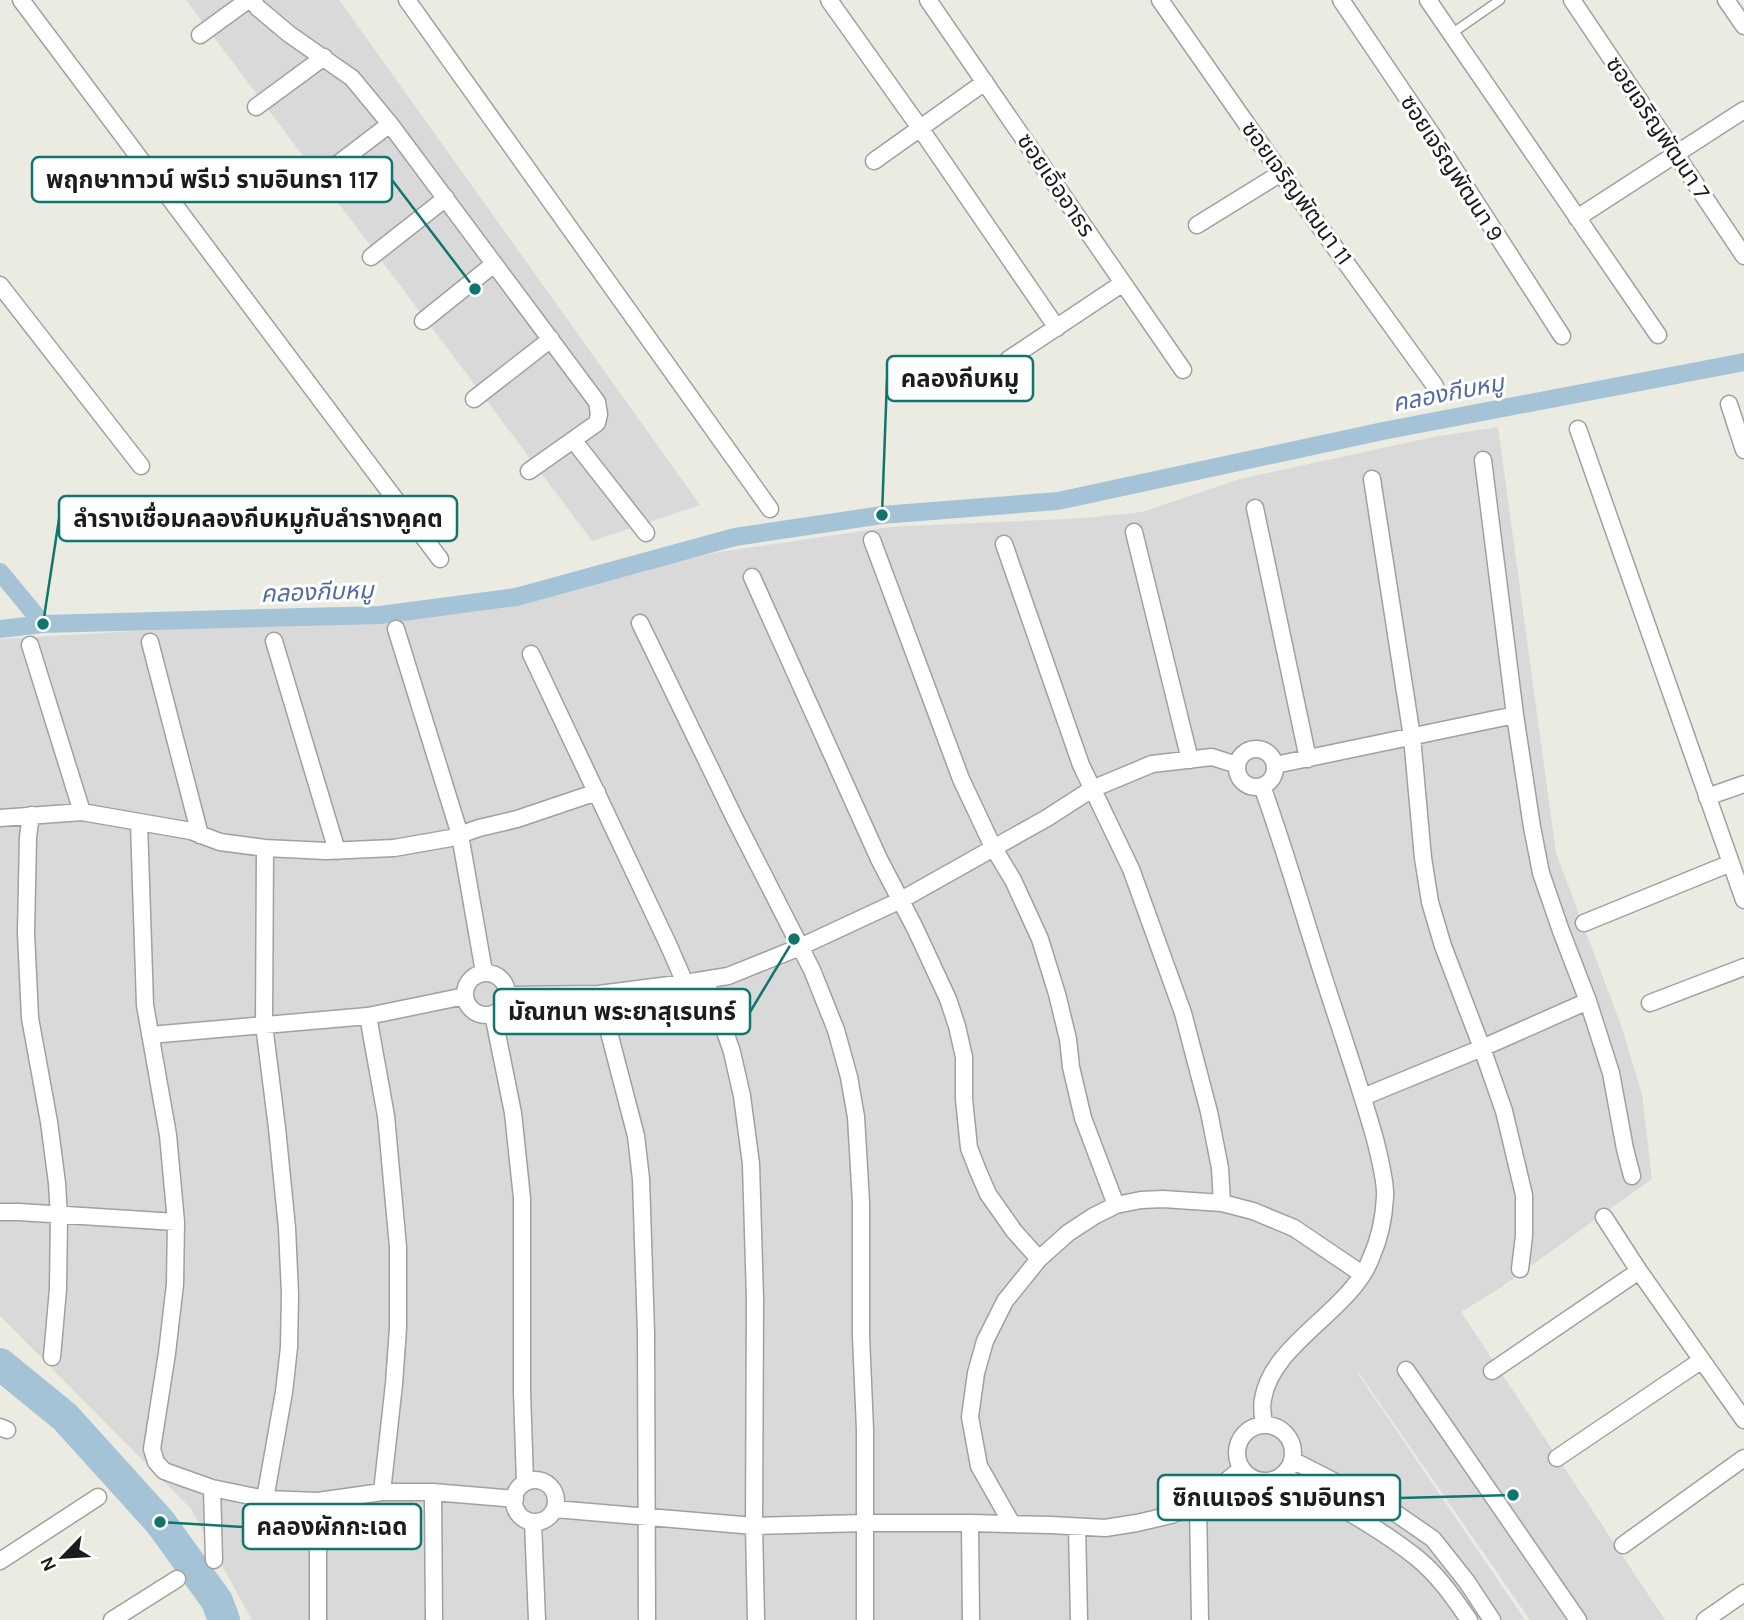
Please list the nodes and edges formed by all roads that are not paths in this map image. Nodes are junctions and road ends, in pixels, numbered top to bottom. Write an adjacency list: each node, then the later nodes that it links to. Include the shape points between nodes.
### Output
1 (21, 0): 56 (street)
2 (250, 0): 14 (street); 15 (street)
3 (407, 0): 51 (street)
4 (829, 0): 20 (street)
5 (928, 0): 16 (street, ซอยเอิ้ออาธร)
6 (1160, 0): 23 (street, ซอยเจริญพัฒนา 11)
7 (1341, 0): 36 (street, ซอยเจริญพัฒนา 9)
8 (1428, 0): 13 (street)
9 (1500, 0): 13 (lane)
10 (1572, 0): 21 (street, ซอยเจริญพัฒนา 7)
11 (1726, 0): 12 (street)
12 (1744, 26)
13 (1451, 34): 26 (street)
14 (200, 35)
15 (324, 57): 17 (street); 19 (street, via 352,78)
16 (985, 82): 20 (street); 31 (street, ซอยเอิ้ออาธร)
17 (256, 107)
18 (1744, 110): 21 (street)
19 (390, 124): 24 (street); 25 (street)
20 (920, 128): 22 (street); 34 (street)
21 (1676, 153): 26 (street); 28 (street, ซอยเจริญพัฒนา 7)
22 (874, 161)
23 (1281, 173): 27 (street); 40 (street, ซอยเจริญพัฒนา 11)
24 (314, 182)
25 (446, 198): 29 (street); 30 (street)
26 (1577, 218): 35 (street)
27 (1197, 225)
28 (1744, 256)
29 (371, 257)
30 (494, 264): 33 (street); 37 (street)
31 (1123, 283): 34 (street); 39 (street, ซอยเอิ้ออาธร)
32 (0, 285): 47 (street)
33 (423, 321)
34 (1057, 328): 38 (street)
35 (1658, 335)
36 (1562, 336)
37 (551, 340): 41 (street); 44 (street, via 597,402 597,423)
38 (1009, 359)
39 (1183, 370)
40 (1435, 386)
41 (474, 399)
42 (1729, 404): 45 (street)
43 (1578, 429): 74 (street)
44 (574, 440): 48 (street); 53 (street)
45 (1744, 450)
46 (1483, 460): 64 (street)
47 (141, 466)
48 (529, 471)
49 (1372, 479): 65 (street)
50 (1255, 508): 66 (street)
51 (770, 509)
52 (1134, 532): 67 (street)
53 (646, 533)
54 (872, 540): 81 (street, via 961,779)
55 (1004, 544): 72 (street)
56 (440, 559)
57 (752, 577): 85 (street)
58 (640, 623): 88 (street)
59 (396, 629): 80 (street)
60 (274, 641): 83 (street)
61 (150, 642): 79 (street)
62 (30, 645): 75 (street)
63 (531, 654): 73 (street)
64 (1515, 715): 65 (street); 96 (street, via 1541,873)
65 (1412, 737): 66 (street); 102 (street, via 1430,902)
66 (1308, 759): 69 (street)
67 (1190, 760): 68 (street, via 1212,757); 72 (street, via 1152,764)
68 (1237, 765): 69 (street, via 1239,757 1252,749 1267,752); 71 (street, via 1241,780)
69 (1275, 765): 71 (street, via 1270,781)
70 (1744, 784): 74 (street)
71 (1262, 786): 103 (street)
72 (1092, 789): 81 (street); 105 (street, via 1131,869 1183,1013 1209,1112)
73 (597, 792): 80 (street); 92 (street)
74 (1707, 797): 84 (street)
75 (82, 812): 76 (street); 78 (street)
76 (31, 815): 77 (street); 108 (street, via 26,933 30,1018 49,1122)
77 (0, 818)
78 (139, 823): 79 (street); 101 (street)
79 (200, 835): 82 (street)
80 (460, 835): 83 (street, via 394,848); 90 (street)
81 (993, 847): 85 (street); 106 (street, via 1040,939 1057,994 1083,1118)
82 (265, 848): 83 (street); 100 (street)
83 (337, 851)
84 (1731, 863): 86 (street); 87 (street)
85 (901, 900): 88 (street); 111 (street, via 957,1026 964,1057 969,1148 988,1194)
86 (1744, 900)
87 (1584, 923)
88 (800, 947): 91 (street, via 728,976); 138 (street, via 836,1030 856,1117)
89 (1744, 967): 97 (street)
90 (484, 972): 94 (street, via 501,979); 95 (street, via 469,980)
91 (705, 980): 92 (street); 141 (street, via 732,1052 751,1164)
92 (685, 983): 93 (street)
93 (599, 994): 94 (street); 136 (street, via 636,1136 641,1179)
94 (507, 995): 98 (street, via 503,1007)
95 (465, 996): 98 (street, via 474,1012); 99 (street)
96 (1588, 1001): 102 (street); 104 (street, via 1611,1073)
97 (1650, 1003)
98 (492, 1014): 126 (street, via 513,1112 522,1198)
99 (368, 1016): 100 (street); 128 (street, via 386,1116 398,1247 398,1328)
100 (264, 1025): 101 (street); 131 (street, via 290,1294 284,1392)
101 (150, 1035): 110 (street, via 168,1135)
102 (1482, 1048): 103 (street); 112 (street, via 1504,1111 1524,1195)
103 (1363, 1097): 114 (street, via 1386,1195 1380,1232)
104 (1632, 1176)
105 (1222, 1203): 106 (street, via 1163,1199); 114 (street, via 1294,1228)
106 (1116, 1205): 111 (street, via 1068,1233)
107 (0, 1212): 108 (street)
108 (59, 1216): 110 (street); 115 (street)
109 (1604, 1217): 113 (street)
110 (176, 1222): 127 (street, via 173,1297 152,1449 164,1471)
111 (1039, 1259): 140 (street, via 1005,1301 985,1341 970,1417 979,1466)
112 (1520, 1269)
113 (1639, 1272): 116 (street); 118 (street)
114 (1363, 1274): 120 (street, via 1279,1363 1266,1385)
115 (52, 1357)
116 (1702, 1360): 119 (street); 121 (street)
117 (1406, 1370): 160 (street)
118 (1492, 1371)
119 (1744, 1420)
120 (1264, 1425): 123 (street, via 1286,1436); 124 (street, via 1246,1432 1240,1440)
121 (1557, 1458)
122 (1744, 1458): 143 (street)
123 (1292, 1460): 125 (street); 159 (street, via 1394,1512 1433,1539)
124 (1241, 1469): 125 (street, via 1261,1481); 134 (street)
125 (1283, 1475): 158 (street, via 1418,1559 1452,1594)
126 (525, 1482): 132 (street); 135 (street, via 549,1485)
127 (212, 1488): 131 (street); 144 (street)
128 (382, 1492): 129 (street); 133 (street)
129 (433, 1492): 132 (street); 150 (street)
130 (99, 1497): 145 (street)
131 (265, 1499): 133 (street)
132 (514, 1499): 137 (street, via 519,1514)
133 (318, 1501): 149 (street)
134 (1198, 1504): 142 (street, via 1137,1523); 157 (street)
135 (555, 1509): 136 (street); 137 (street, via 546,1519)
136 (646, 1517): 141 (street); 152 (street)
137 (533, 1522): 151 (street)
138 (864, 1523): 139 (street); 141 (street); 154 (street)
139 (970, 1523): 140 (street); 155 (street)
140 (1012, 1524): 142 (street)
141 (754, 1526): 153 (street)
142 (1077, 1527): 156 (street)
143 (1623, 1545)
144 (214, 1560)
145 (0, 1561)
146 (177, 1579): 148 (street)
147 (1744, 1593): 161 (street)
148 (116, 1619)
149 (318, 1620)
150 (434, 1620)
151 (537, 1620)
152 (647, 1620)
153 (756, 1620)
154 (864, 1620)
155 (971, 1620)
156 (1079, 1620)
157 (1200, 1620)
158 (1469, 1620)
159 (1492, 1620)
160 (1578, 1620)
161 (1705, 1620)

